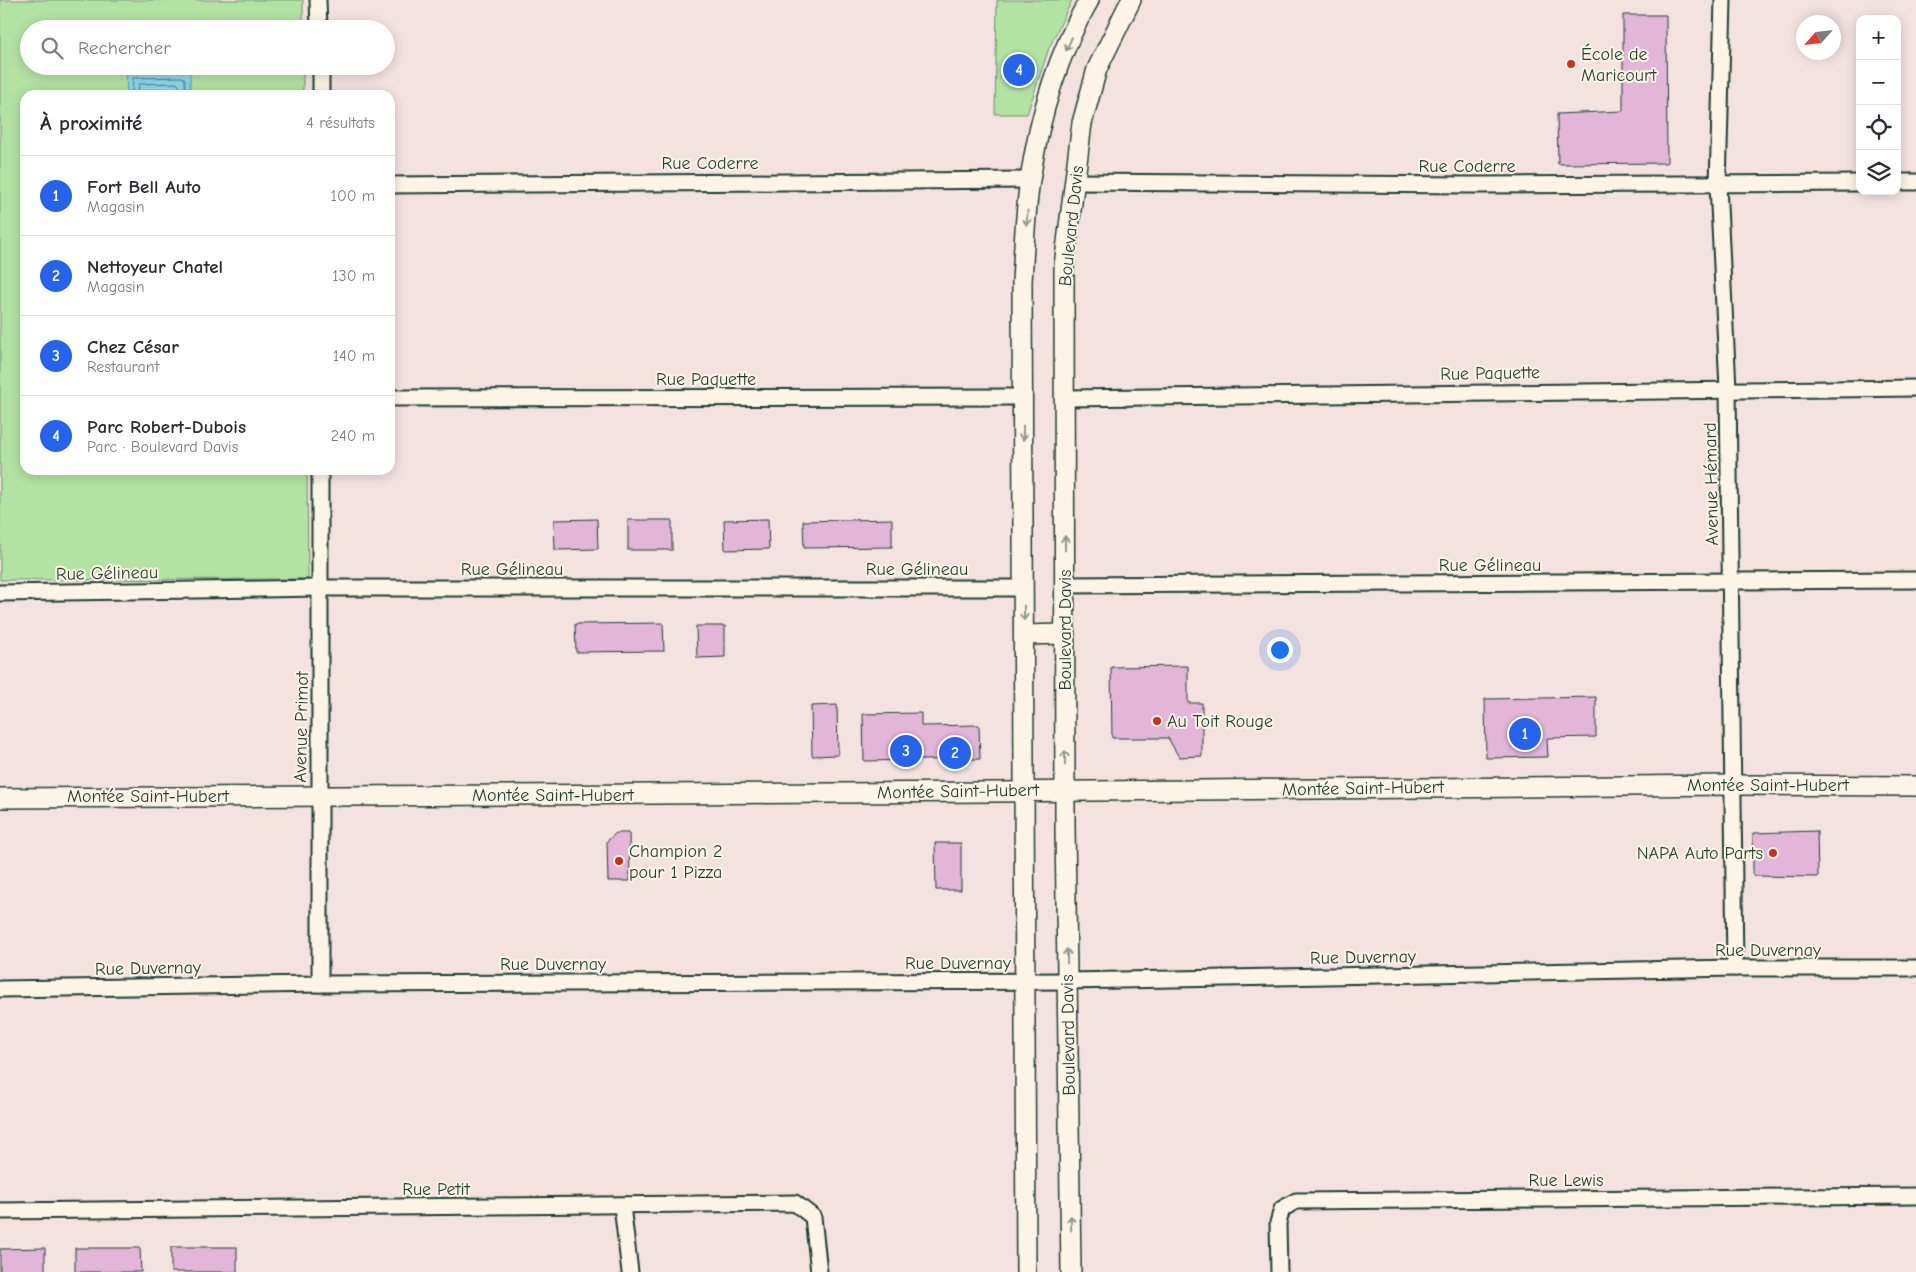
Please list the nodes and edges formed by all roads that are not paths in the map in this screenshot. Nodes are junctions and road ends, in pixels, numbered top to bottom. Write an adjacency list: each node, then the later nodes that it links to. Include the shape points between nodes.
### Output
1 (318, 0): 5 (street)
2 (1089, 0): 8 (street, one-way to 8, via 1047,102)
3 (1131, 0): 9 (street, Boulevard Davis, via 1097,69 1082,123)
4 (1722, 0): 14 (street, Avenue Hémard)
5 (319, 20)
6 (321, 75): 7 (street)
7 (321, 90)
8 (1030, 180): 13 (street, Rue Coderre); 17 (street, one-way to 17, via 1022,282)
9 (1074, 182): 14 (street, Rue Coderre); 19 (street, Boulevard Davis, via 1064,266)
10 (1901, 182): 11 (street)
11 (1916, 182)
12 (1856, 183): 14 (street, Rue Coderre)
13 (395, 185)
14 (1718, 185): 15 (street, Avenue Hémard)
15 (1728, 388): 16 (street, Rue Paquette); 19 (street, Rue Paquette); 22 (street, Avenue Hémard)
16 (1916, 388)
17 (1022, 397): 18 (street, Rue Paquette); 25 (street, one-way to 25)
18 (395, 398)
19 (1065, 398): 23 (street, Boulevard Davis, one-way to 19)
20 (320, 475): 24 (street, Avenue Primot)
21 (1916, 580): 22 (street, Rue Gélineau)
22 (1730, 582): 23 (street, Rue Gélineau); 29 (street, Avenue Hémard)
23 (1064, 585): 27 (street, Boulevard Davis)
24 (321, 588): 25 (street, Rue Gélineau); 26 (street, Rue Gélineau); 33 (street, Avenue Primot)
25 (1024, 588): 28 (street, one-way to 28)
26 (0, 593)
27 (1064, 634): 28 (street); 31 (street, Boulevard Davis, one-way to 27)
28 (1024, 635): 32 (street)
29 (1733, 785): 30 (street, Montée Saint-Hubert); 31 (street, Montée Saint-Hubert); 35 (street, Avenue Hémard)
30 (1916, 786)
31 (1066, 790): 32 (street, Montée Saint-Hubert); 38 (street, Boulevard Davis, one-way to 31)
32 (1025, 792): 33 (street, Montée Saint-Hubert); 37 (street)
33 (319, 795): 34 (street, Montée Saint-Hubert); 39 (street, Avenue Primot)
34 (0, 798)
35 (1735, 968): 36 (street, Rue Duvernay); 38 (street, Rue Duvernay)
36 (1916, 968)
37 (1024, 981): 38 (street, Rue Duvernay); 39 (street, Rue Duvernay); 46 (street)
38 (1068, 981): 47 (street, Boulevard Davis, one-way to 38)
39 (320, 984): 40 (street, Rue Duvernay)
40 (0, 989)
41 (1916, 1196): 48 (street, Rue Lewis, via 1296,1202 1282,1209 1278,1223)
42 (622, 1206): 43 (street, Rue Petit); 44 (street); 45 (street, Rue Petit, via 795,1203 813,1217)
43 (0, 1212)
44 (630, 1272)
45 (819, 1272)
46 (1026, 1272)
47 (1071, 1272)
48 (1279, 1272)

